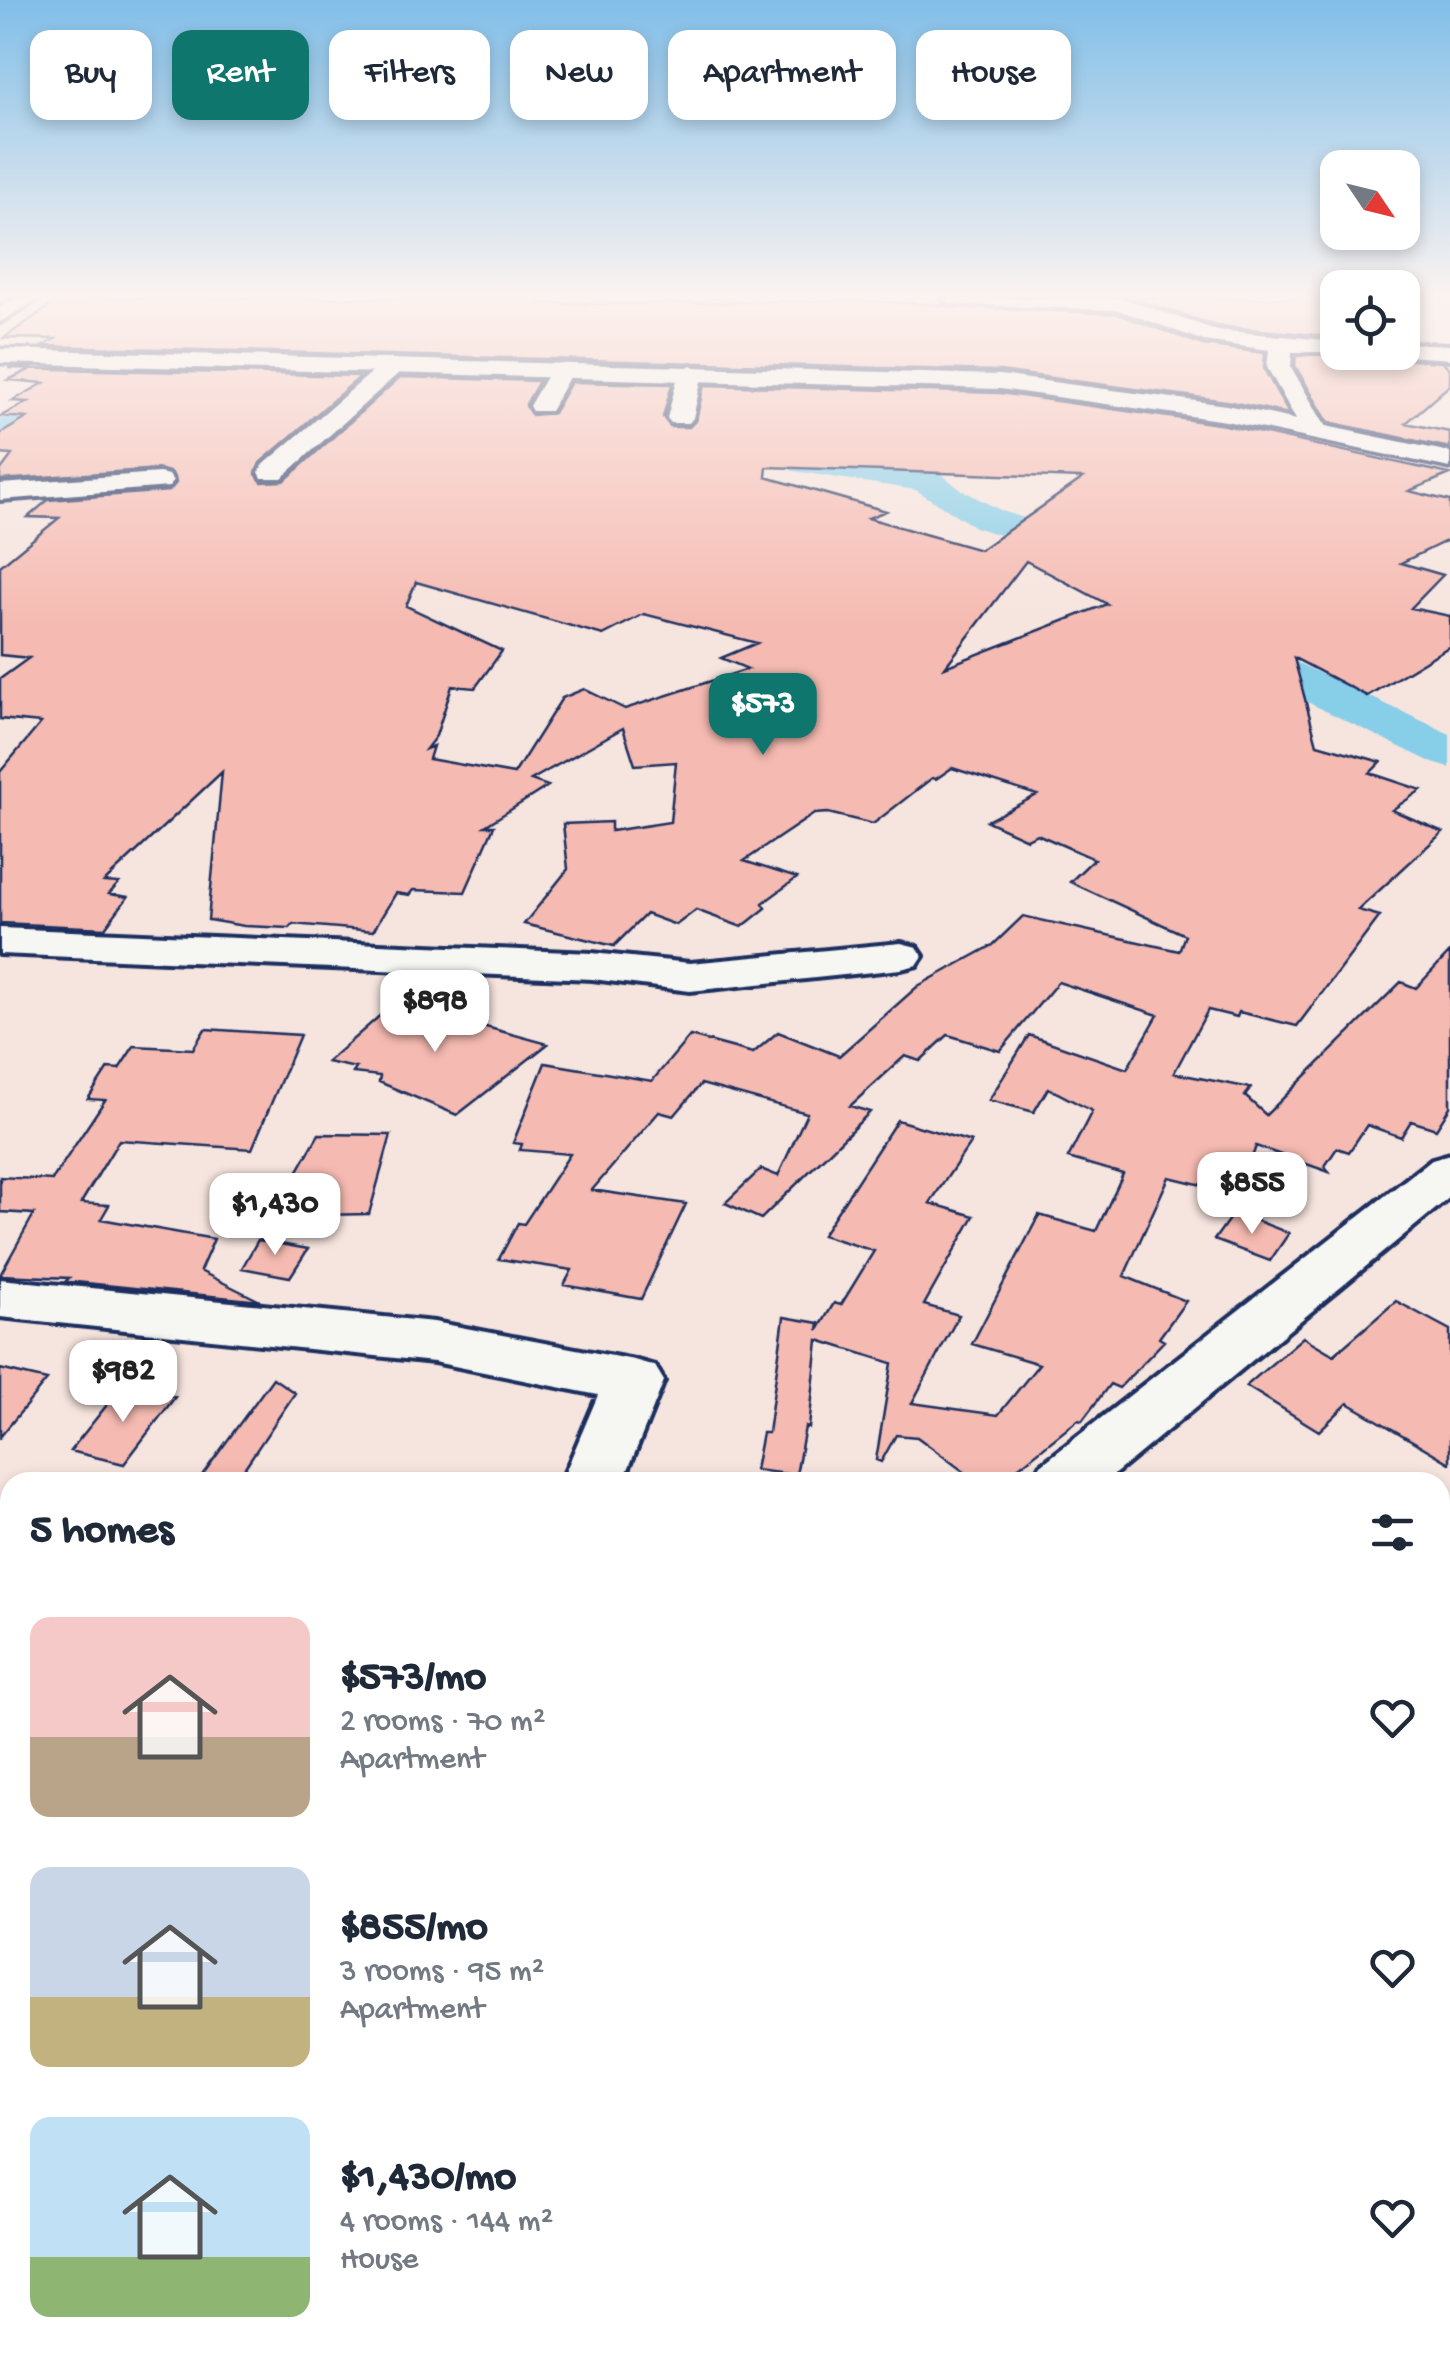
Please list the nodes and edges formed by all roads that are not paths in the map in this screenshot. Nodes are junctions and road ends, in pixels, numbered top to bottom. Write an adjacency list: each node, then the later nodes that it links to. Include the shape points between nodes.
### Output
1 (346, 408): 8 (street)
2 (682, 408): 5 (street)
3 (1209, 408): 6 (main road)
4 (1303, 408): 6 (street)
5 (680, 418)
6 (1314, 427): 7 (main road)
7 (1450, 460)
8 (272, 472)
9 (159, 481): 10 (street)
10 (0, 492)
11 (0, 941): 12 (street, via 592,966 690,977)
12 (901, 956)
13 (1450, 1170): 16 (street)
14 (0, 1298): 15 (street, via 434,1342 634,1381)
15 (596, 1472)
16 (1075, 1472)

